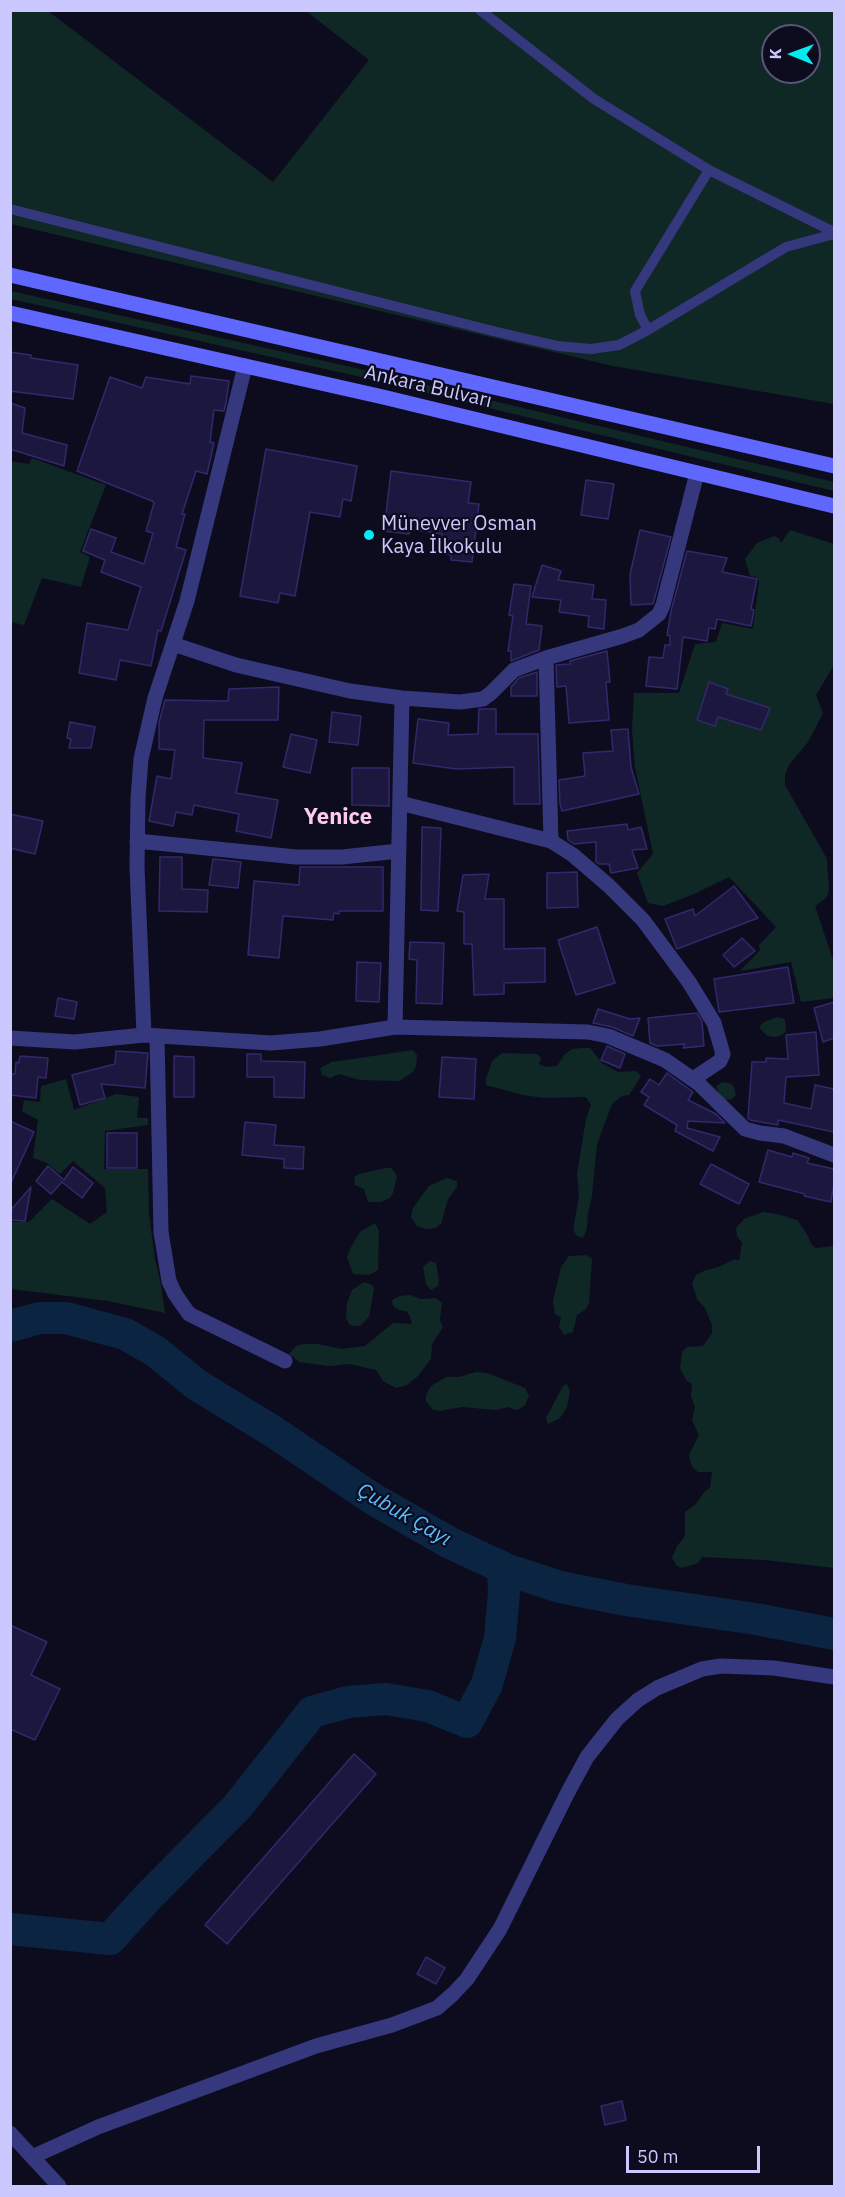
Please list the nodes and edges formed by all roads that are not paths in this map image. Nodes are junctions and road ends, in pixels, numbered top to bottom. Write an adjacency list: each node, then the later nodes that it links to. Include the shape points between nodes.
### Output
1 (480, 10): 2 (lane, via 594,99)
2 (709, 170): 4 (lane); 7 (lane, via 635,291)
3 (10, 209): 7 (lane, via 558,346 591,350 619,345)
4 (834, 233): 7 (lane, via 786,247)
5 (10, 275): 9 (main road, Ankara Bulvarı)
6 (10, 313): 8 (main road, Ankara Bulvarı)
7 (648, 330)
8 (245, 366): 10 (main road, Ankara Bulvarı); 12 (street)
9 (834, 466)
10 (697, 473): 11 (main road, Ankara Bulvarı); 13 (street, via 659,614 639,630)
11 (834, 506)
12 (173, 644): 14 (street, via 268,673); 16 (street, via 141,759)
13 (546, 658): 14 (street, via 513,670 483,699 460,702); 17 (street)
14 (402, 698): 15 (street)
15 (400, 803): 17 (street); 18 (street)
16 (137, 841): 18 (street, via 296,857); 20 (street)
17 (551, 841): 22 (street, via 573,855 643,920 714,1023 723,1054 720,1061)
18 (399, 851): 19 (street)
19 (395, 1027): 20 (street, via 271,1043); 22 (street, via 588,1032 639,1048)
20 (151, 1035): 21 (street, via 75,1042); 24 (street, via 161,1232 169,1281 189,1314)
21 (10, 1038)
22 (693, 1078): 23 (street, via 745,1129 784,1136)
23 (834, 1155)
24 (285, 1361)
25 (834, 1677): 27 (street, via 741,1666 702,1669 657,1688 617,1719 587,1757 500,1929 467,1979 437,2008 316,2046 98,2127)
26 (10, 2133): 27 (street)
27 (32, 2157): 28 (street)
28 (58, 2187)

